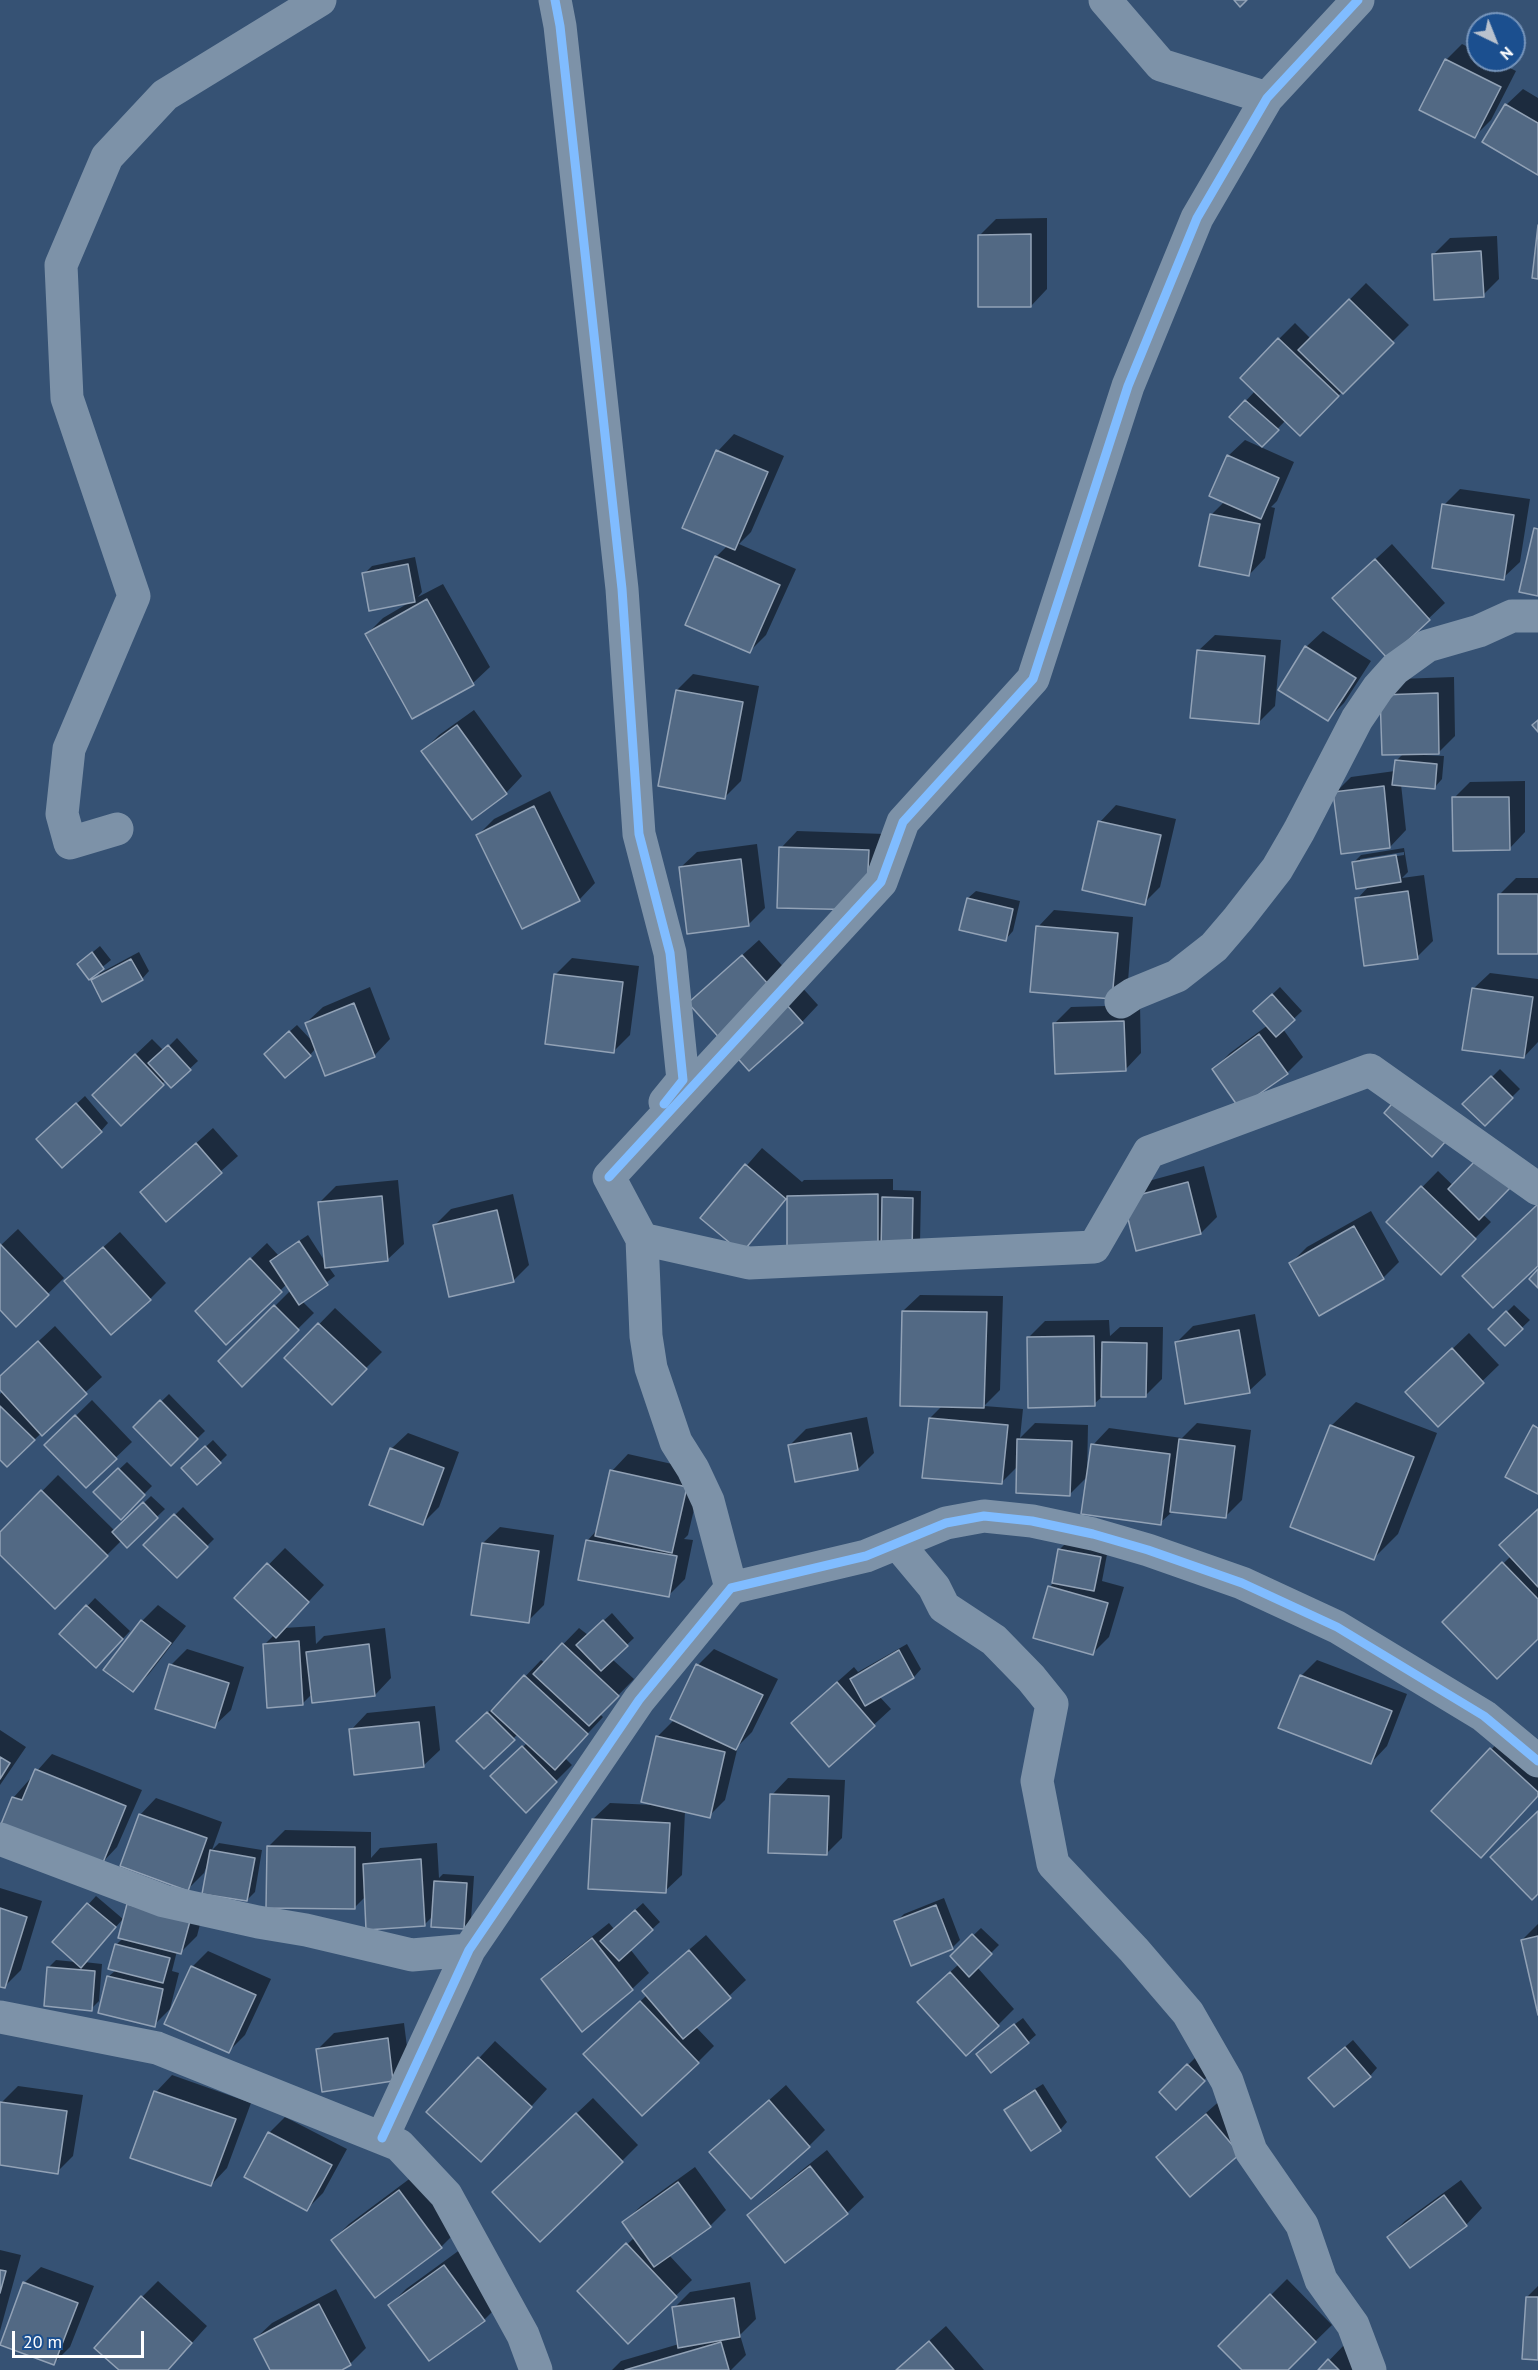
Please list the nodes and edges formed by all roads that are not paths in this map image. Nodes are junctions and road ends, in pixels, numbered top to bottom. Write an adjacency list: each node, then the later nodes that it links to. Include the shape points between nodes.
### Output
1 (320, 0): 7 (street, via 165,95 107,157 61,265 67,398 134,597 69,749 62,814 70,843)
2 (555, 0): 9 (street, via 622,588 639,834 670,952 682,1080)
3 (1105, 0): 5 (street, via 1161,65)
4 (1358, 0): 5 (street)
5 (1267, 98): 9 (street, via 1197,218 1128,386 1033,679 903,822 881,882)
6 (1538, 616): 8 (street, via 1512,616 1479,631 1427,646 1395,669 1357,719 1277,869 1238,919 1214,947 1177,976)
7 (117, 830)
8 (1121, 1002)
9 (609, 1177): 11 (street)
10 (1538, 1188): 11 (street, via 1370,1070 1149,1152 1094,1247 749,1263)
11 (642, 1239): 13 (street, via 651,1368 676,1442 708,1501)
12 (898, 1544): 13 (street, via 829,1567); 14 (street, via 946,1523 984,1516 1032,1521 1148,1550 1242,1582 1337,1627 1484,1716); 20 (street, via 934,1587 944,1607 994,1640 1052,1704 1036,1781 1053,1864 1188,2013 1227,2081 1251,2151 1302,2225 1321,2280 1353,2325)
13 (731, 1588): 16 (street, via 639,1700)
14 (1538, 1761)
15 (0, 1839): 16 (street, via 164,1901 412,1956)
16 (469, 1950): 18 (street)
17 (0, 2018): 18 (street, via 157,2048)
18 (382, 2138): 19 (street, via 399,2145 446,2195 524,2335)
19 (536, 2370)
20 (1370, 2370)

